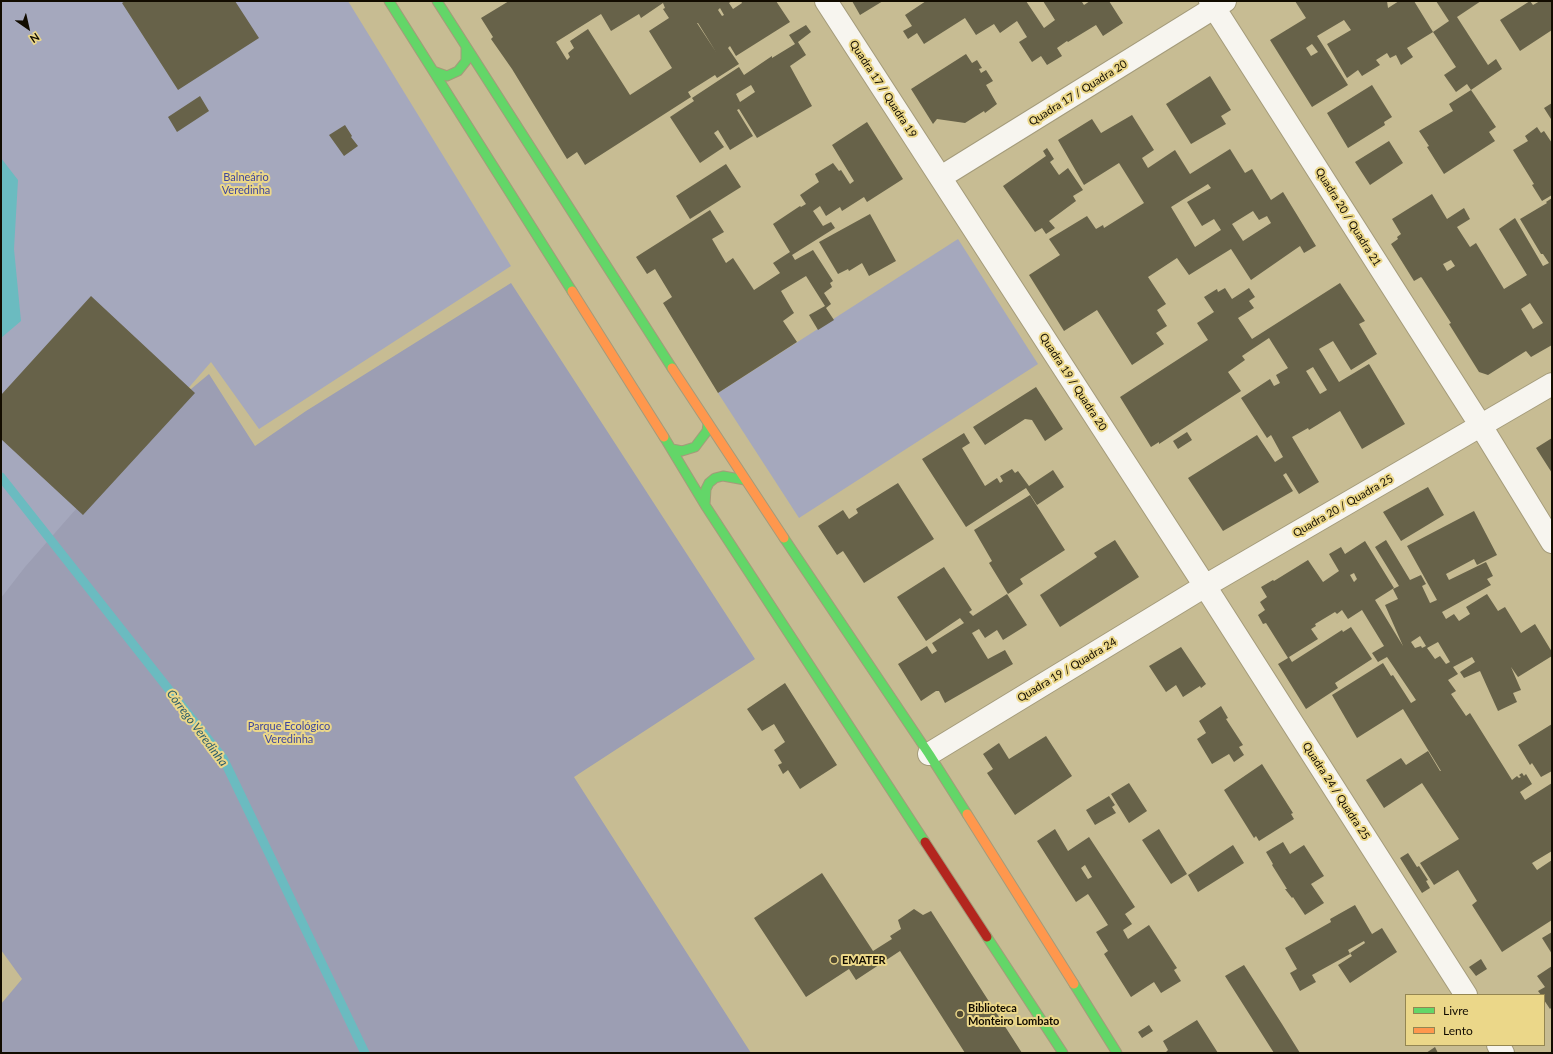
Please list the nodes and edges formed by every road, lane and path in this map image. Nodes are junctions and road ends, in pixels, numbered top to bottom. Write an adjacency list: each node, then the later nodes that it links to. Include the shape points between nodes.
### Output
1 (389, 1): 6 (street)
2 (437, 1): 5 (street)
3 (826, 1): 7 (street, Quadra 17 / Quadra 19)
4 (1217, 3): 7 (street, Quadra 17 / Quadra 20); 10 (street, Quadra 20 / Quadra 21)
5 (466, 47): 6 (street, via 466,61 458,71 446,76); 9 (street)
6 (433, 71): 11 (street)
7 (941, 177): 15 (street, Quadra 19 / Quadra 20)
8 (1552, 384): 10 (street, Quadra 20 / Quadra 25)
9 (708, 424): 11 (street, via 704,437 695,447 682,451); 12 (street)
10 (1481, 426): 14 (street, Quadra 20 / Quadra 21); 15 (street, Quadra 20 / Quadra 25)
11 (672, 449): 13 (street)
12 (745, 480): 13 (street, via 723,476 715,478 706,489); 16 (street)
13 (706, 505): 18 (street)
14 (1552, 542)
15 (1205, 586): 16 (street, Quadra 19 / Quadra 24); 17 (street, Quadra 24 / Quadra 25)
16 (928, 754): 19 (street)
17 (1465, 994)
18 (1063, 1053)
19 (1117, 1053)

